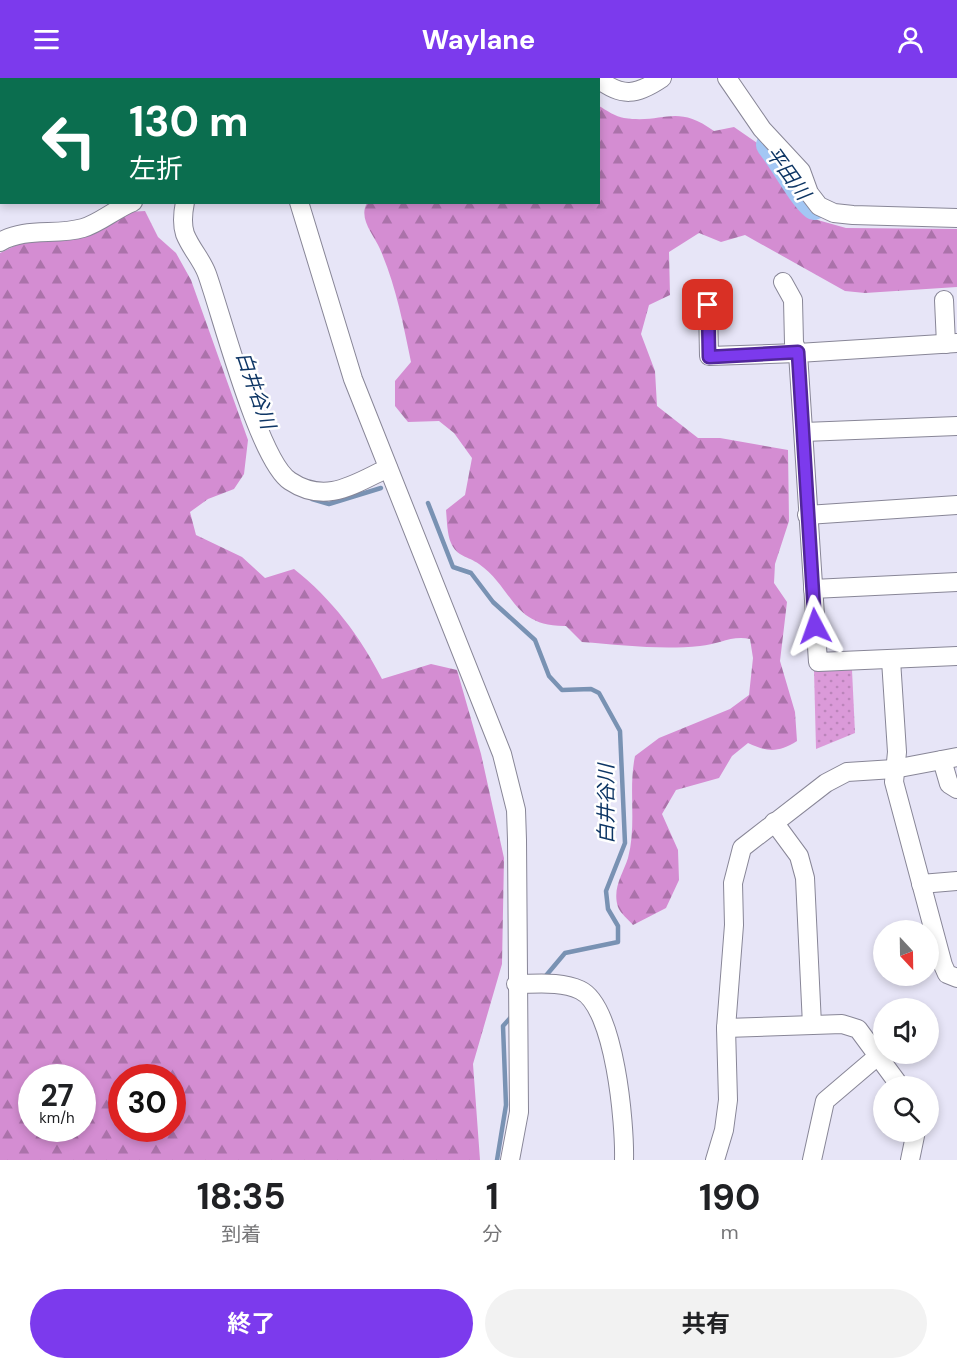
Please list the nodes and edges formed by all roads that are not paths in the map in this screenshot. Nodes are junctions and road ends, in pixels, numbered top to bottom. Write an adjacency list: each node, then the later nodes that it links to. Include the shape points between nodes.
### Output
1 (662, 78): 3 (street, via 636,92 624,93)
2 (727, 78): 7 (street, via 762,129 801,171 819,206 853,215)
3 (600, 80)
4 (128, 204): 8 (street, via 86,227 26,232)
5 (185, 204): 16 (street, via 186,236 207,273 256,421 277,470 290,481 322,494)
6 (302, 204): 16 (street, via 352,379)
7 (957, 218)
8 (0, 242)
9 (783, 282): 13 (street, via 793,300 794,343)
10 (944, 300): 12 (street)
11 (708, 305): 13 (street, via 709,357)
12 (952, 344): 13 (street)
13 (798, 352): 15 (street)
14 (957, 426): 15 (street)
15 (804, 432): 18 (street)
16 (388, 468): 30 (street, via 510,778 518,840)
17 (957, 505): 18 (street)
18 (807, 515): 20 (street)
19 (957, 582): 20 (street)
20 (813, 590): 22 (street, via 818,662)
21 (957, 656): 22 (street)
22 (891, 660): 24 (street, via 897,752)
23 (949, 759): 24 (street); 25 (street, via 949,784)
24 (894, 769): 26 (street, via 847,772); 28 (street)
25 (957, 789)
26 (774, 822): 31 (street, via 799,856 805,878); 32 (street, via 742,848 735,866)
27 (957, 881): 28 (street)
28 (921, 884): 29 (street, via 943,965 947,974)
29 (957, 978)
30 (516, 984): 36 (street, via 519,1112); 37 (street, via 562,985 582,991 604,1018 621,1103)
31 (812, 1025): 32 (street); 33 (street, via 842,1024 858,1029)
32 (726, 1028): 38 (street, via 728,1100)
33 (873, 1048)
34 (873, 1060): 39 (street, via 825,1101)
35 (914, 1142): 40 (street)
36 (510, 1160)
37 (624, 1160)
38 (715, 1160)
39 (812, 1160)
40 (910, 1160)

